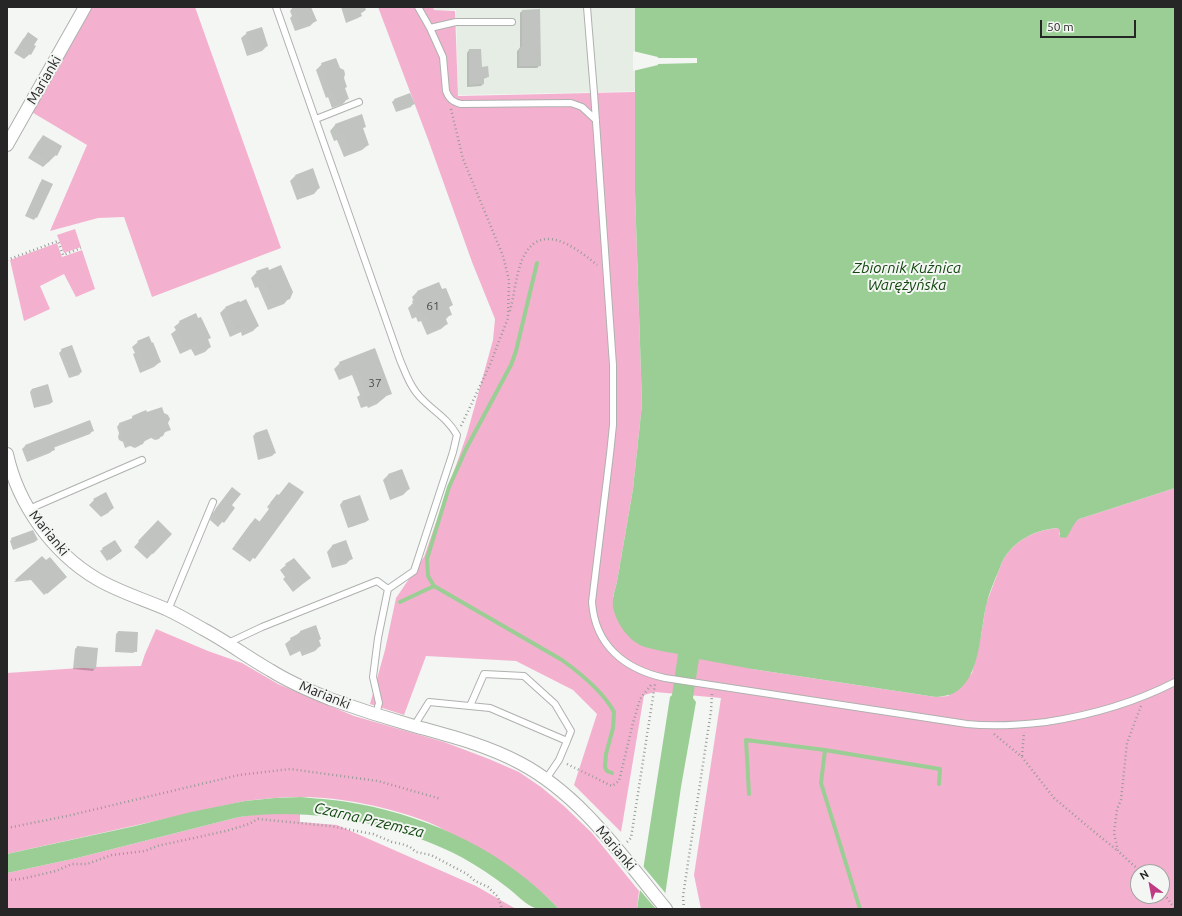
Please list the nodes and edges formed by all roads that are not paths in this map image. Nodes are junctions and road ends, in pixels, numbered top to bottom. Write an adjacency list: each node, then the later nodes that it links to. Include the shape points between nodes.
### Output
1 (276, 7): 8 (lane)
2 (418, 7): 6 (lane)
3 (587, 7): 9 (lane)
4 (82, 10): 10 (street, Marianki)
5 (512, 22): 6 (lane, via 456,22)
6 (430, 28): 9 (lane, via 443,57 446,91 450,99 456,103 571,103 582,107)
7 (359, 102): 8 (lane)
8 (316, 119): 16 (lane, via 410,384 422,400 450,424 457,435 414,571)
9 (596, 120): 19 (lane, via 613,350 613,425 604,514 593,586 593,610 600,633 613,652 632,666 666,678 990,726 1026,724 1085,715 1144,697)
10 (7, 145)
11 (7, 454): 13 (street, Marianki)
12 (142, 460): 15 (lane)
13 (10, 477): 15 (street, Marianki)
14 (213, 502): 17 (lane)
15 (29, 509): 17 (street, Marianki, via 54,543 81,568 119,590)
16 (388, 589): 18 (lane, via 377,581); 21 (lane, via 373,678 379,703)
17 (168, 610): 18 (street, Marianki)
18 (228, 643): 21 (street, Marianki, via 305,689)
19 (1175, 682)
20 (470, 706): 22 (lane, via 429,702); 23 (lane, via 490,708); 23 (lane, via 484,674 524,676 555,704 571,731)
21 (376, 714): 22 (street, Marianki)
22 (414, 726): 24 (street, Marianki, via 498,752)
23 (567, 741): 24 (lane, via 559,760)
24 (546, 779): 25 (street, Marianki, via 588,816)
25 (666, 909)

